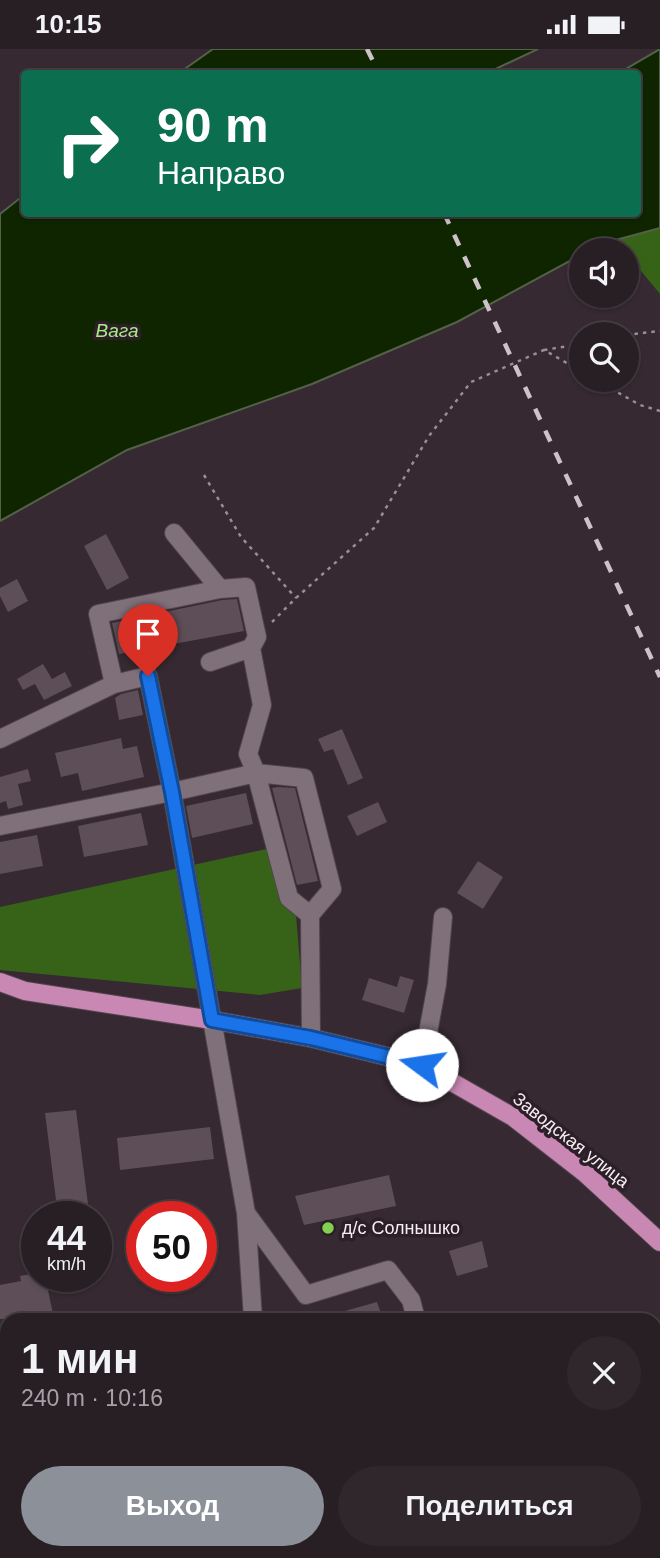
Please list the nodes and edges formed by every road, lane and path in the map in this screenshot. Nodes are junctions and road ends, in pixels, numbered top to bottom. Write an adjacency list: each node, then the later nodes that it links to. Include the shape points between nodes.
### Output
1 (660, 331): 2 (path)
2 (639, 333)
3 (569, 346): 4 (path)
4 (544, 350): 5 (path); 11 (path, via 471,382 429,436 374,529)
5 (569, 364)
6 (617, 392): 7 (path)
7 (660, 411)
8 (204, 475): 11 (path, via 241,537)
9 (174, 533): 10 (street)
10 (220, 589): 12 (street, via 246,587); 14 (street, via 98,614)
11 (296, 598): 12 (path)
12 (254, 643): 13 (street); 16 (street, via 262,705 248,754)
13 (210, 662)
14 (114, 684): 15 (street); 17 (street, via 148,676)
15 (0, 739)
16 (256, 772): 17 (street); 19 (street, via 289,898); 19 (street, via 304,778 332,889)
17 (172, 792): 18 (street); 22 (street)
18 (0, 826)
19 (310, 915): 23 (street)
20 (443, 917): 24 (street)
21 (0, 982): 22 (main road, Заводская улица, via 25,991)
22 (212, 1020): 23 (main road, Заводская улица); 25 (street)
23 (311, 1038): 24 (main road, Заводская улица)
24 (422, 1065): 26 (main road, Заводская улица, via 513,1117 586,1174)
25 (246, 1213): 27 (street); 28 (street, via 306,1294 388,1271 411,1300)
26 (660, 1242)
27 (253, 1313)
28 (414, 1313)

